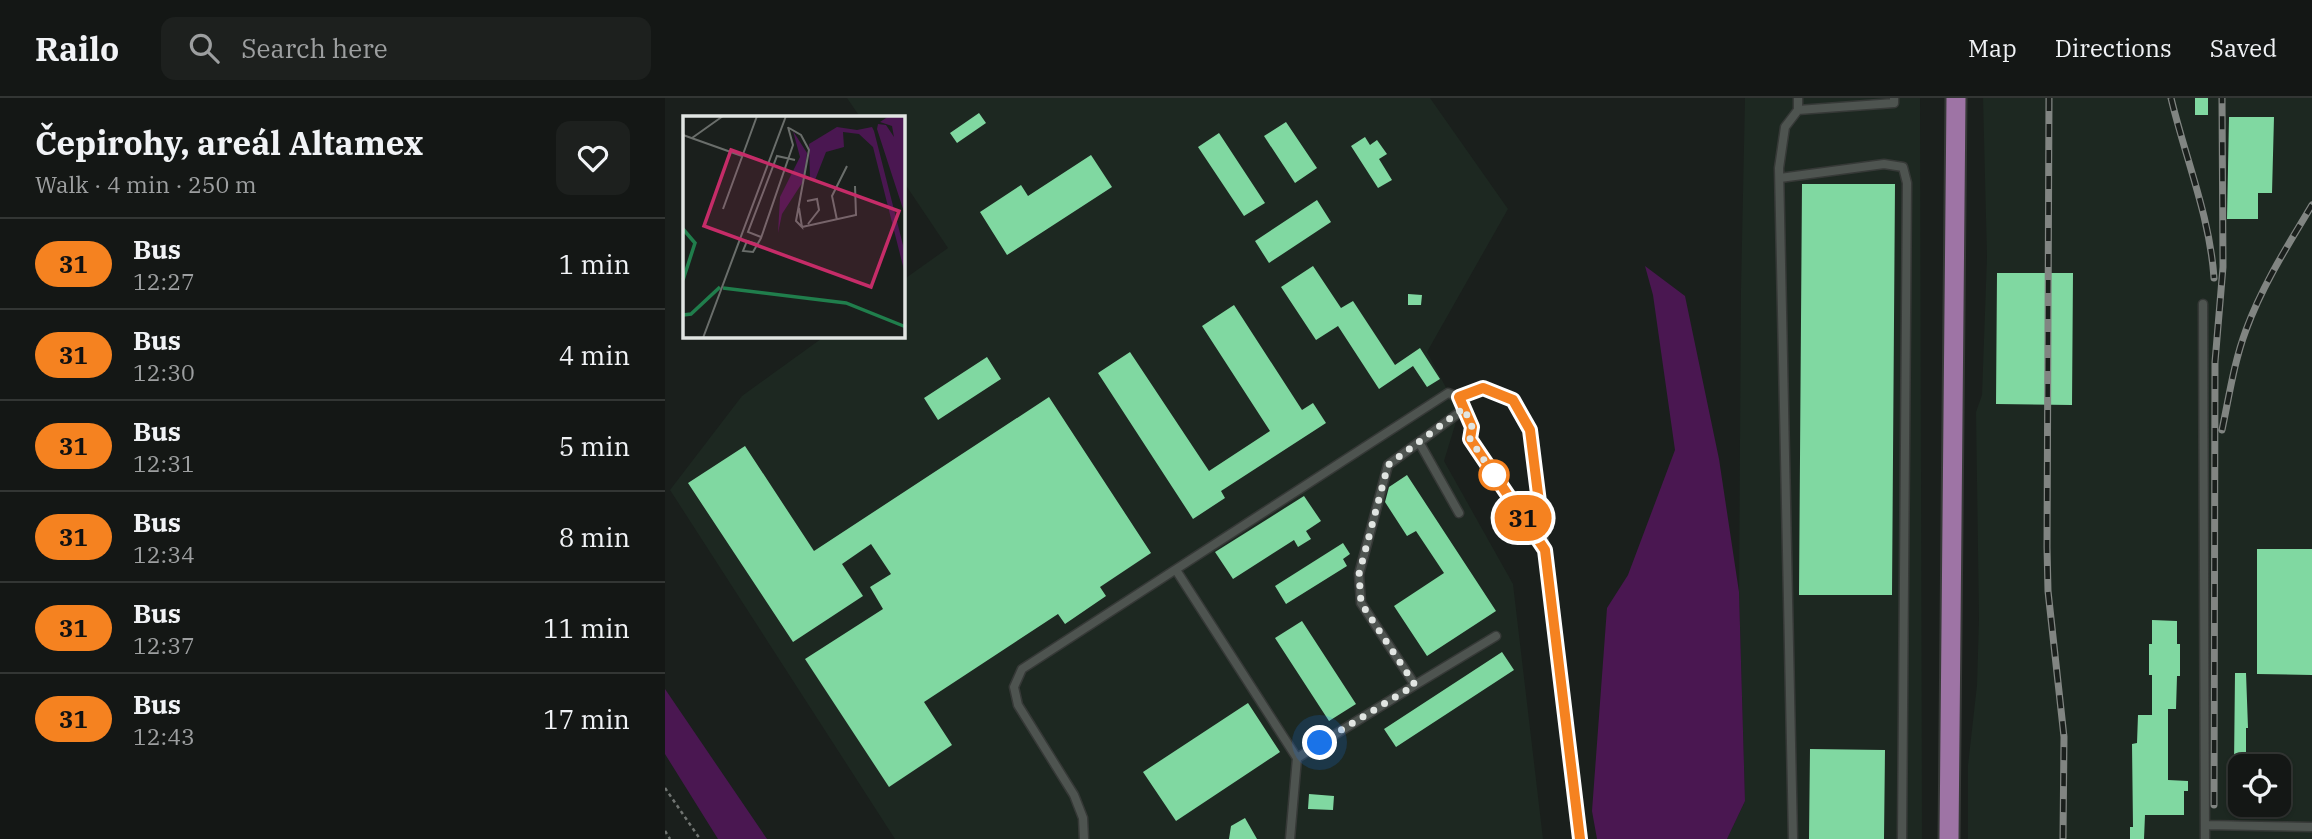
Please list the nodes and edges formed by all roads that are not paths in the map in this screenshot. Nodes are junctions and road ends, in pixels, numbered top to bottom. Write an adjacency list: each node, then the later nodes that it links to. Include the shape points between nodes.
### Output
1 (1798, 98): 4 (lane)
2 (1894, 98): 4 (lane, via 1894,103)
3 (1956, 98): 23 (main road)
4 (1798, 110): 5 (lane, via 1785,127)
5 (1780, 178): 21 (lane); 22 (lane, via 1884,164 1903,167 1907,183)
6 (2203, 304): 16 (lane)
7 (1459, 397): 8 (lane); 11 (lane, via 1483,388 1513,400 1530,430); 12 (lane, via 1448,393)
8 (1464, 408): 9 (lane); 11 (lane, via 1472,427 1470,439)
9 (1419, 442): 10 (lane); 14 (lane, via 1388,465 1359,574 1361,603)
10 (1459, 513)
11 (1545, 550): 20 (lane)
12 (1176, 569): 15 (lane); 18 (lane, via 1022,669 1014,687 1017,705 1074,794 1083,818)
13 (1496, 636): 14 (lane)
14 (1415, 685): 15 (lane)
15 (1297, 758): 19 (lane)
16 (2206, 825): 17 (lane); 24 (lane)
17 (2312, 827)
18 (1084, 839)
19 (1290, 839)
20 (1580, 839)
21 (1793, 839)
22 (1902, 839)
23 (1949, 839)
24 (2205, 839)

